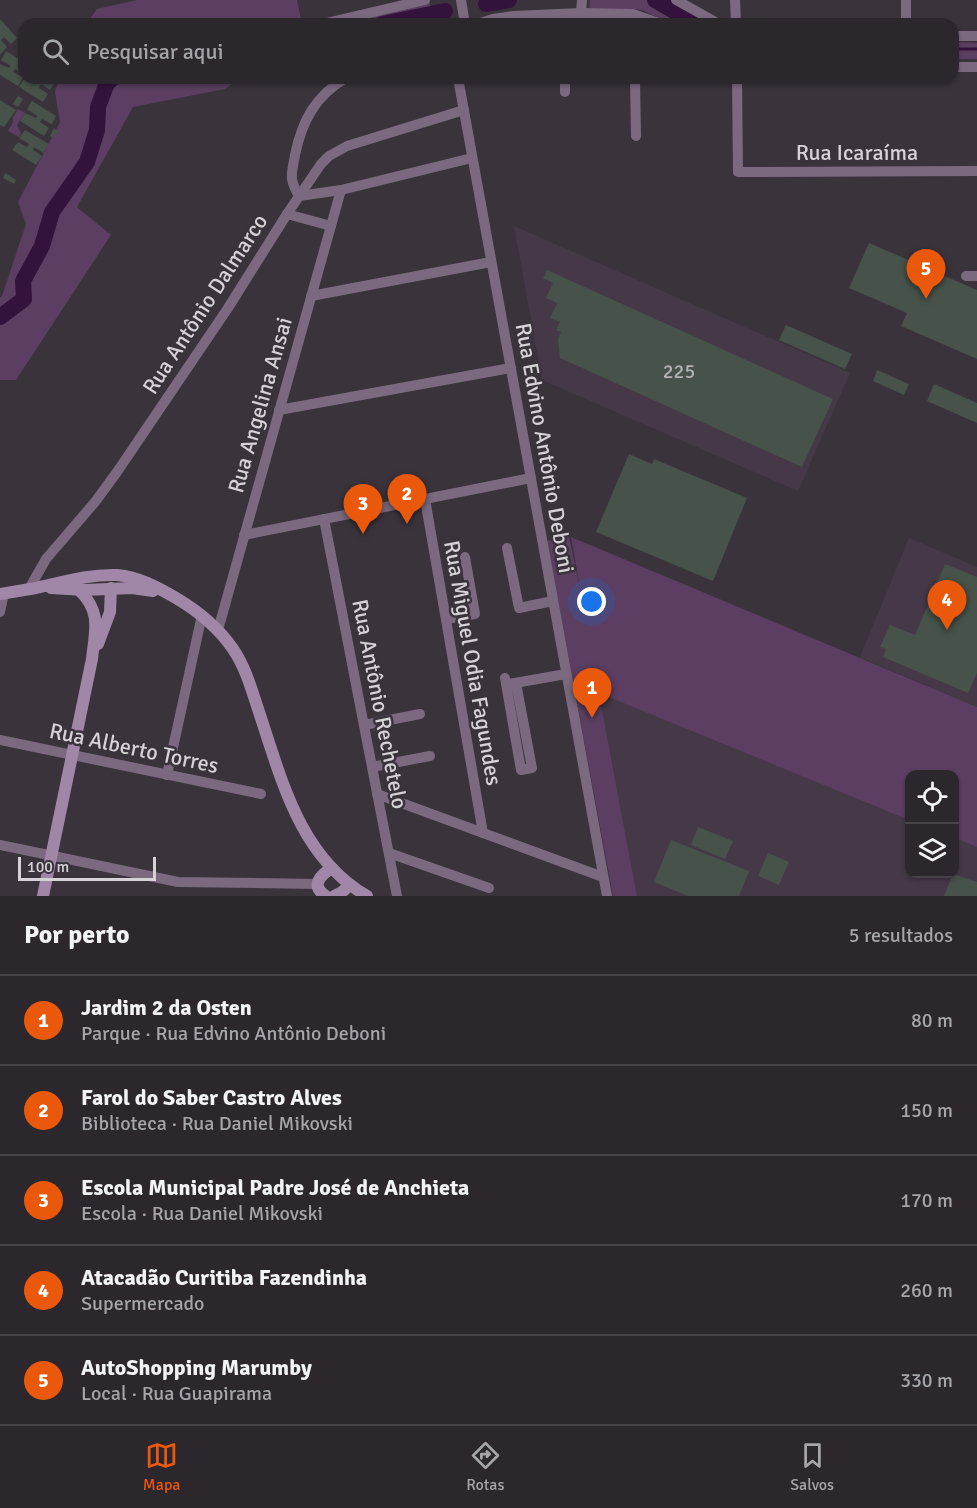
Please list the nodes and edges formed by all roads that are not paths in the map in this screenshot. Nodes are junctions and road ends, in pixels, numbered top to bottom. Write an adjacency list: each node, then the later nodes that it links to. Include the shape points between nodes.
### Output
1 (425, 0): 8 (street)
2 (461, 0): 9 (street)
3 (582, 0): 7 (street)
4 (676, 0): 14 (street)
5 (735, 0): 15 (street)
6 (906, 0): 16 (street)
7 (581, 13): 12 (street); 13 (street)
8 (348, 18)
9 (464, 18)
10 (500, 18): 11 (street)
11 (534, 18)
12 (568, 18)
13 (624, 18)
14 (708, 18)
15 (736, 18)
16 (906, 18)
17 (959, 36): 18 (street)
18 (977, 36)
19 (959, 67): 20 (street)
20 (977, 67)
21 (338, 84): 32 (street, via 309,113 301,129 292,174)
22 (459, 84): 27 (street, Rua Edvino Antônio Deboni)
23 (565, 84): 26 (street)
24 (635, 84): 28 (street)
25 (736, 84): 30 (street, Rua Icaraíma, via 738,172)
26 (565, 92)
27 (464, 110): 29 (street, Rua Edvino Antônio Deboni); 32 (street, Rua Antônio Dalmarco, via 338,150 321,164)
28 (636, 136)
29 (472, 158): 31 (street); 35 (street, Rua Edvino Antônio Deboni)
30 (977, 171)
31 (341, 190): 32 (street); 34 (street, Rua Angelina Ansai)
32 (299, 196): 33 (street, Rua Antônio Dalmarco)
33 (287, 214): 34 (street); 47 (street, Rua Antônio Dalmarco, via 117,472 46,559)
34 (331, 226): 36 (street, Rua Angelina Ansai)
35 (491, 262): 36 (street); 37 (street, Rua Edvino Antônio Deboni)
36 (311, 296): 38 (street, Rua Angelina Ansai)
37 (511, 368): 38 (street); 39 (street, Rua Edvino Antônio Deboni)
38 (279, 410): 42 (street, Rua Angelina Ansai)
39 (531, 478): 40 (street); 51 (street, Rua Edvino Antônio Deboni)
40 (425, 499): 41 (street); 54 (street, Rua Miguel Odia Fagundes)
41 (324, 519): 42 (street); 60 (street, Rua Antônio Rechetelo)
42 (244, 535): 55 (street, Rua Angelina Ansai)
43 (507, 548): 51 (street, via 519,608)
44 (465, 557): 54 (street, via 475,614)
45 (87, 577): 46 (main road); 47 (main road); 50 (main road, via 126,576)
46 (111, 588): 48 (main road); 50 (main road, via 140,588); 56 (main road, via 110,612)
47 (32, 589): 48 (main road); 49 (main road)
48 (80, 590): 56 (main road, via 94,612)
49 (2, 593): 52 (street)
50 (175, 598): 53 (main road)
51 (553, 601): 57 (street, Rua Edvino Antônio Deboni)
52 (0, 612)
53 (202, 615): 55 (main road); 65 (street)
54 (446, 619): 68 (street, Rua Miguel Odia Fagundes)
55 (218, 630): 72 (main road, via 245,673 293,810)
56 (93, 659): 62 (main road)
57 (566, 674): 58 (street); 73 (street, Rua Edvino Antônio Deboni)
58 (509, 682): 58 (street, via 521,770 532,768)
59 (420, 714): 60 (street)
60 (364, 725): 64 (street, Rua Antônio Rechetelo)
61 (0, 740): 62 (street, Rua Alberto Torres)
62 (72, 755): 65 (street, Rua Alberto Torres); 71 (main road)
63 (430, 756): 64 (street)
64 (372, 767): 67 (street, Rua Antônio Rechetelo)
65 (167, 775): 66 (street, Rua Alberto Torres)
66 (261, 794)
67 (377, 794): 68 (street); 70 (street, Rua Antônio Rechetelo)
68 (483, 833): 73 (street)
69 (0, 845): 71 (street)
70 (388, 853): 76 (street); 81 (street, Rua Antônio Rechetelo)
71 (51, 856): 74 (street, via 187,883); 77 (main road)
72 (332, 868): 74 (main road, via 321,875); 75 (main road)
73 (603, 877): 82 (street, Rua Edvino Antônio Deboni)
74 (318, 884): 78 (main road)
75 (350, 885): 79 (main road); 80 (main road)
76 (489, 888)
77 (43, 896)
78 (326, 896)
79 (334, 896)
80 (367, 896)
81 (397, 896)
82 (607, 896)

